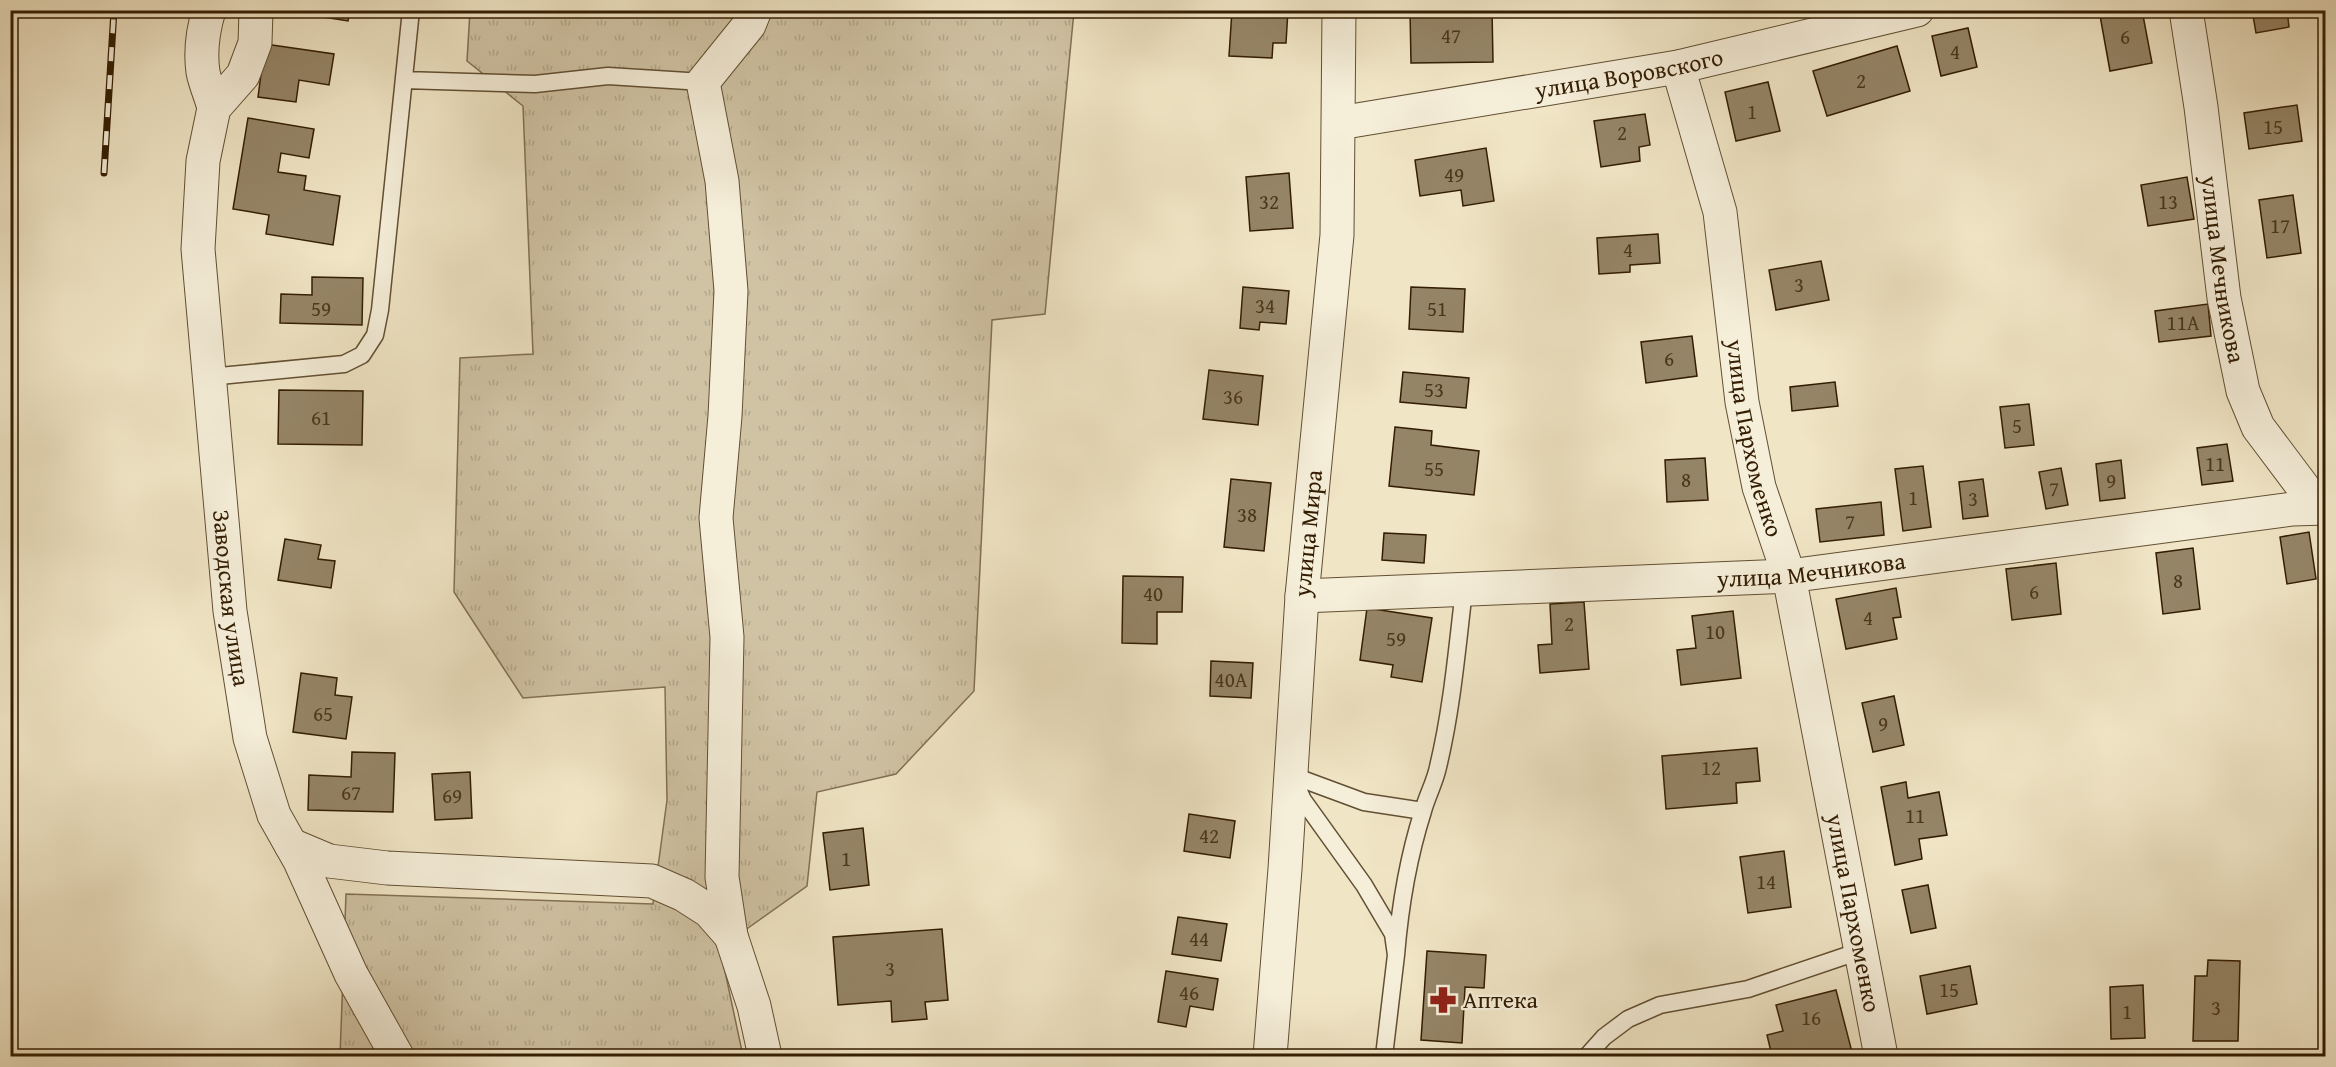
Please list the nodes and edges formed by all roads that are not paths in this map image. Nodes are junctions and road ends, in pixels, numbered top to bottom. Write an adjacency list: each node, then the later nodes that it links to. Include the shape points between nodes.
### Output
1 (209, 10): 11 (street, via 204,26 203,74)
2 (256, 10): 11 (street, Заводская улица, via 255,43 243,75)
3 (411, 10): 9 (lane)
4 (755, 10): 10 (street, via 749,26)
5 (1339, 10): 12 (street, улица Мира)
6 (1917, 10): 8 (street, улица Воровского)
7 (2186, 10): 14 (street, улица Мечникова, via 2224,298 2243,391 2258,427)
8 (1678, 67): 12 (street, улица Воровского); 15 (street, улица Пархоменко, via 1720,212 1742,402 1759,487)
9 (404, 80): 10 (lane, via 535,84 608,76); 13 (lane, via 380,310 375,334 362,355 323,368)
10 (703, 82): 21 (street, via 722,181 731,291 716,518 727,637 722,877)
11 (214, 108): 13 (street, Заводская улица, via 202,161 198,249)
12 (1339, 123): 17 (street, улица Мира, via 1337,235)
13 (209, 377): 20 (street, Заводская улица, via 230,611 250,738 274,815)
14 (2322, 507): 15 (street, улица Мечникова)
15 (1789, 576): 16 (street, улица Мечникова); 22 (street, улица Пархоменко)
16 (1464, 590): 17 (street, улица Мечникова); 19 (lane, via 1447,732)
17 (1302, 596): 18 (street, улица Мира)
18 (1291, 774): 19 (lane, via 1364,802); 23 (lane, via 1303,800 1385,918 1393,934); 26 (street, улица Мира)
19 (1423, 811): 23 (lane, via 1400,905)
20 (291, 845): 21 (street, via 329,861 387,868 652,881 709,911); 24 (street, Заводская улица, via 351,974)
21 (731, 936): 25 (street, via 754,1006)
22 (1860, 951): 28 (lane, via 1748,989 1659,1005 1628,1019); 29 (street, улица Пархоменко)
23 (1396, 955): 27 (lane)
24 (397, 1056)
25 (765, 1056)
26 (1276, 1056)
27 (1384, 1056)
28 (1587, 1056)
29 (1886, 1056)

